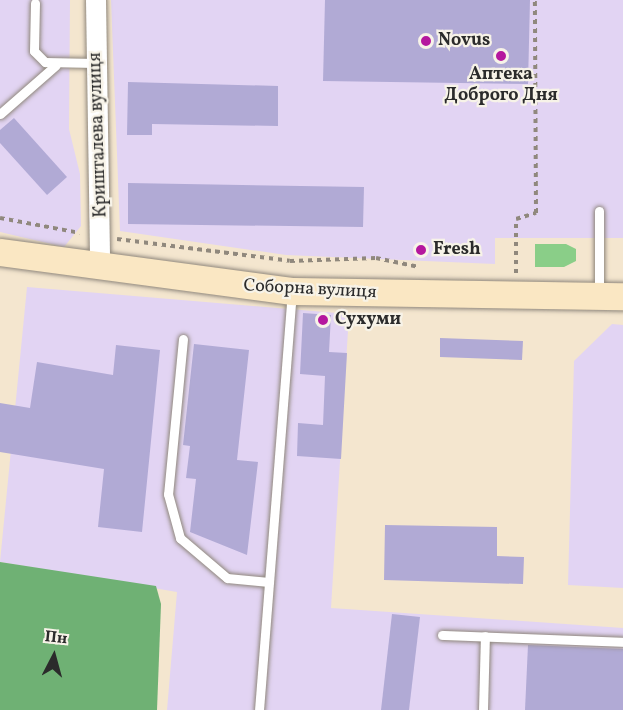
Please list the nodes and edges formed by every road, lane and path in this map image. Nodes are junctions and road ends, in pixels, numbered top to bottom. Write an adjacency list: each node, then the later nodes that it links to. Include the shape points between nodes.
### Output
1 (96, 0): 4 (street, Кришталева вулиця)
2 (536, 0): 15 (path, via 536,213 516,219)
3 (35, 3): 5 (lane, via 34,51)
4 (96, 63): 5 (lane); 9 (street, Кришталева вулиця)
5 (56, 65): 6 (lane)
6 (0, 114)
7 (598, 211): 17 (lane)
8 (0, 218): 9 (path)
9 (102, 237): 11 (path, via 290,261 376,258); 12 (street, Кришталева вулиця)
10 (0, 252): 12 (main road, Соборна вулиця)
11 (423, 268)
12 (100, 269): 16 (main road, Соборна вулиця)
13 (505, 273): 15 (path)
14 (528, 273): 15 (path)
15 (516, 274)
16 (292, 291): 17 (main road, Соборна вулиця); 19 (lane)
17 (611, 296)
18 (183, 339): 19 (lane, via 168,494 180,538 227,578)
19 (269, 582): 23 (lane)
20 (442, 635): 21 (lane)
21 (485, 636): 22 (lane); 24 (lane)
22 (623, 642)
23 (259, 710)
24 (483, 710)

